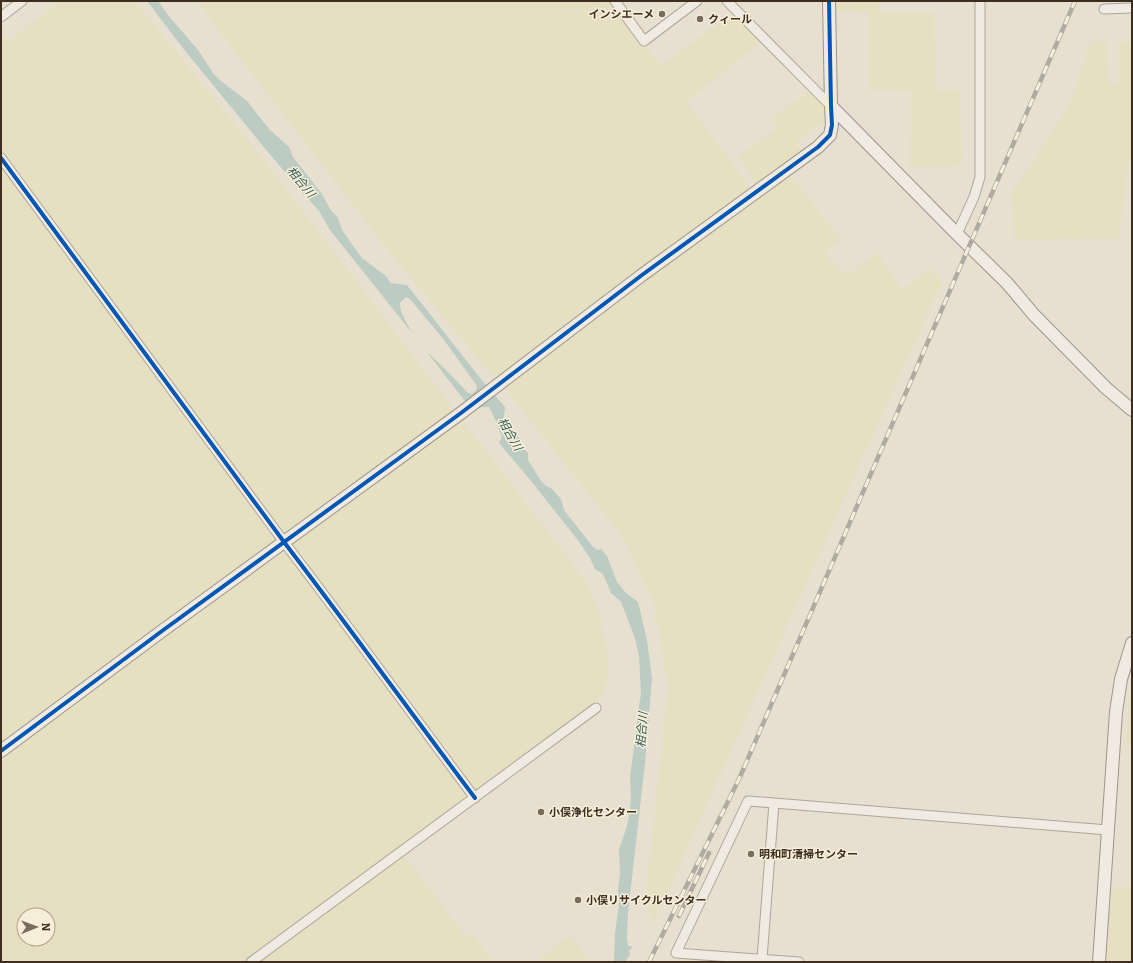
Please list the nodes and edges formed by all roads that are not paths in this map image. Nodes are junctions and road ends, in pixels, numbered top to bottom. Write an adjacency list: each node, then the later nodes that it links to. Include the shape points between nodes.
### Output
1 (22, 1): 9 (street)
2 (615, 1): 3 (street, via 644,41)
3 (697, 1)
4 (727, 1): 10 (street)
5 (829, 1): 10 (street)
6 (980, 1): 12 (street, via 980,177)
7 (1132, 8): 8 (street)
8 (1104, 9)
9 (1, 17)
10 (831, 106): 12 (street); 14 (street, via 830,135 818,147)
11 (1, 158): 14 (street)
12 (957, 234): 13 (street, via 1106,388)
13 (1132, 410)
14 (284, 542): 17 (street); 18 (street)
15 (1132, 643): 20 (street, via 1120,679)
16 (596, 708): 18 (street)
17 (1, 751)
18 (475, 798): 22 (street)
19 (774, 803): 20 (street); 21 (street); 21 (street, via 748,801 676,953)
20 (1108, 830): 24 (street)
21 (762, 959): 23 (street)
22 (251, 962)
23 (799, 962)
24 (1099, 962)

